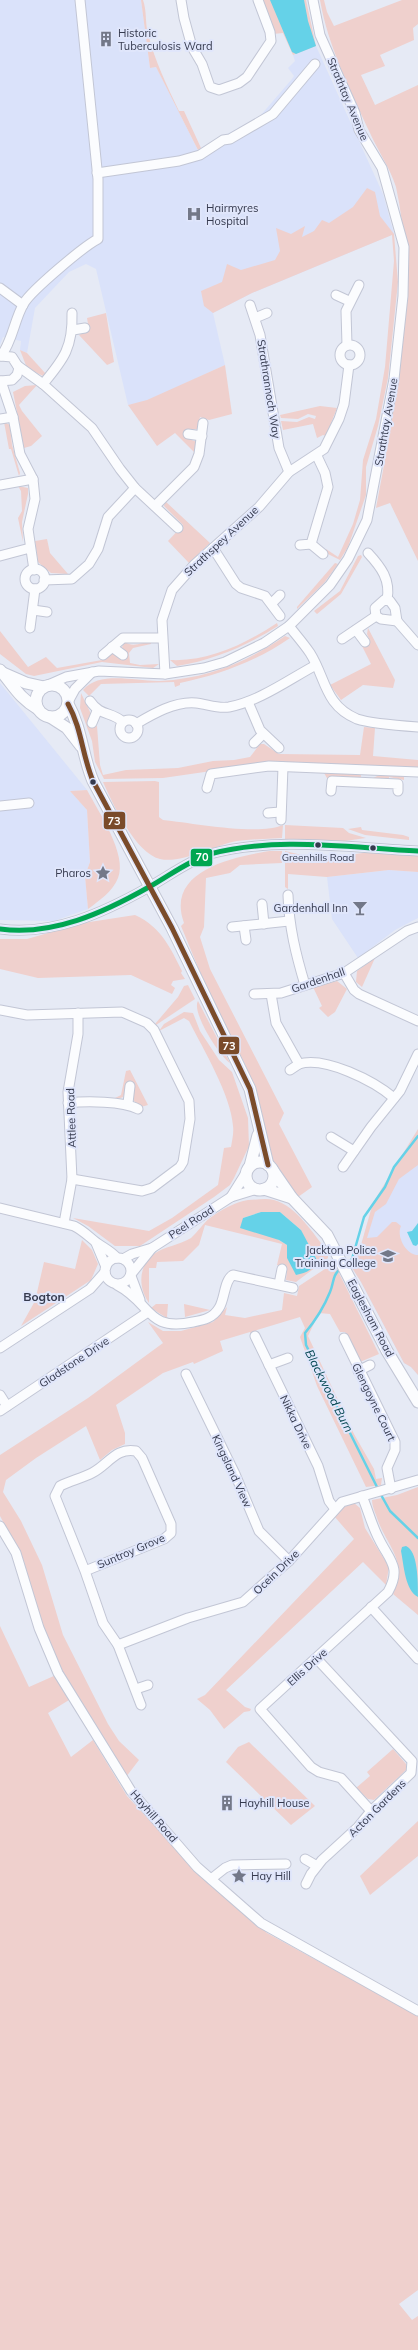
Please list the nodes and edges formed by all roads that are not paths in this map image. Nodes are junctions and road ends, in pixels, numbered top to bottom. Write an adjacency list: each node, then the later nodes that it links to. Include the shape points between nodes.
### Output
1 (80, 0): 6 (street)
2 (181, 0): 3 (street, via 192,47 202,64 210,87 218,90 243,81 257,65 271,41)
3 (258, 0)
4 (313, 0): 58 (street, Strathtay Avenue, via 320,34 355,113 359,130 382,168 404,247 405,276 394,379 366,520 345,565 330,585)
5 (315, 64): 6 (street, via 272,114 230,139 223,140 212,149 179,160)
6 (97, 173): 11 (street, via 98,239 34,291)
7 (359, 285): 10 (street)
8 (0, 288): 11 (street)
9 (336, 295): 10 (street)
10 (349, 301): 19 (street, via 345,322)
11 (23, 305): 18 (street)
12 (250, 305): 15 (street, Strathrannoch Way)
13 (72, 313): 17 (street)
14 (267, 313): 15 (street)
15 (255, 318): 34 (street, Strathrannoch Way, via 279,448)
16 (85, 328): 17 (street)
17 (73, 330): 26 (street, via 71,342 63,359)
18 (12, 336): 20 (street); 21 (street)
19 (347, 345): 22 (street, via 341,349 340,356 343,362); 22 (street, via 357,346 360,352 358,362)
20 (0, 356): 21 (street)
21 (13, 358): 23 (street)
22 (349, 365): 33 (street, Strathspey Avenue, via 344,404 339,419 330,440)
23 (18, 366): 24 (street); 26 (street)
24 (13, 379): 25 (street); 26 (street); 27 (street)
25 (0, 381): 27 (street)
26 (39, 381): 37 (street, via 92,428)
27 (8, 398): 28 (street)
28 (13, 417): 29 (street); 35 (street, via 20,454)
29 (0, 419)
30 (203, 423): 32 (street)
31 (188, 434): 32 (street)
32 (202, 436): 38 (street, via 194,467)
33 (317, 456): 34 (street, Strathspey Avenue); 40 (street, via 328,487)
34 (289, 472): 43 (street, Strathspey Avenue, via 259,507)
35 (33, 480): 36 (street); 42 (street, via 35,499 28,529)
36 (0, 485)
37 (135, 488): 38 (street); 48 (street, via 108,517 98,549 89,564 72,579)
38 (155, 506): 39 (street)
39 (178, 528)
40 (311, 544): 41 (street); 45 (street)
41 (300, 545)
42 (30, 548): 46 (street); 47 (street)
43 (213, 548): 52 (street, via 236,584 265,596); 61 (street, Strathspey Avenue, via 172,590 162,620)
44 (368, 552): 51 (street, via 387,580)
45 (323, 554)
46 (0, 556)
47 (34, 570): 48 (street, via 41,572); 49 (street, via 27,573 25,579 29,587)
48 (44, 580): 49 (street, via 42,585)
49 (35, 589): 53 (street)
50 (280, 595): 52 (street)
51 (387, 600): 56 (street, via 377,604); 57 (street, via 390,600 395,608)
52 (272, 602): 55 (street)
53 (32, 610): 54 (street); 59 (street)
54 (47, 612)
55 (280, 616)
56 (376, 616): 57 (street); 60 (street)
57 (397, 621): 64 (street)
58 (289, 626): 68 (street); 71 (street, Strathtay Avenue, via 264,643 226,662)
59 (30, 628)
60 (356, 630): 62 (street); 63 (street)
61 (162, 638): 65 (street, via 123,638); 71 (street, Strathspey Avenue)
62 (342, 639)
63 (365, 642)
64 (418, 645)
65 (112, 646): 66 (street); 67 (street)
66 (103, 655)
67 (122, 655)
68 (316, 665): 75 (street); 82 (street, via 326,690 348,713 367,721)
69 (1, 671): 72 (main road, via 26,683); 76 (main road, via 14,691)
70 (92, 672): 71 (street, Strathtay Avenue); 72 (street, Strathtay Avenue, via 66,677); 74 (street, via 75,689)
71 (165, 674)
72 (46, 686): 74 (main road, via 62,688); 76 (main road, via 37,694)
73 (90, 701): 77 (street)
74 (68, 702): 78 (main road, via 60,716); 85 (main road, via 77,723)
75 (248, 702): 81 (street, via 228,707 194,703 157,711); 83 (street)
76 (38, 709): 78 (main road)
77 (97, 711): 79 (street, via 112,715); 80 (street)
78 (50, 717): 85 (main road, via 67,728)
79 (123, 722): 81 (street, via 129,720); 81 (street, via 120,732 129,738 137,734)
80 (92, 723)
81 (136, 724)
82 (418, 727)
83 (263, 734): 84 (street); 86 (street)
84 (254, 743)
85 (82, 748): 98 (main road, via 93,781)
86 (279, 748)
87 (283, 767): 88 (street); 91 (street, via 269,766 212,774); 96 (street, via 281,816)
88 (366, 770): 89 (street); 90 (street)
89 (418, 772)
90 (365, 782): 92 (street, via 332,781); 93 (street, via 398,784)
91 (208, 788)
92 (331, 791)
93 (398, 791)
94 (29, 802): 95 (street)
95 (0, 806)
96 (268, 813)
97 (418, 850): 98 (street, via 270,844 239,847 208,855 178,869)
98 (150, 887): 106 (street, via 99,912 65,924 26,931); 123 (main road, via 250,1089)
99 (288, 895): 101 (street)
100 (262, 904): 102 (street)
101 (289, 921): 102 (street); 109 (street)
102 (264, 924): 103 (street)
103 (244, 926): 104 (street); 107 (street)
104 (232, 927)
105 (418, 927): 108 (street, Gardenhall, via 407,931)
106 (0, 929)
107 (246, 940)
108 (344, 973): 109 (street, Gardenhall); 114 (street, via 359,994)
109 (305, 985): 111 (street, Gardenhall)
110 (254, 994): 111 (street, Gardenhall)
111 (271, 994): 116 (street, via 276,1023)
112 (0, 1010): 113 (street, via 28,1015)
113 (78, 1013): 120 (street, Attlee Road, via 78,1034); 129 (street, via 122,1012 147,1023 154,1030 185,1092 190,1110 183,1162 152,1188 142,1191)
114 (418, 1021)
115 (418, 1054): 119 (street)
116 (299, 1064): 117 (street); 119 (street, via 312,1061 330,1064 383,1089)
117 (290, 1070)
118 (130, 1086): 121 (street)
119 (394, 1098): 125 (street)
120 (68, 1103): 121 (street); 129 (street, Attlee Road)
121 (128, 1103): 122 (street)
122 (138, 1109)
123 (259, 1129): 126 (main road); 128 (main road)
124 (331, 1137): 125 (street)
125 (354, 1151): 127 (street)
126 (270, 1167): 128 (main road, via 261,1162); 130 (main road, via 273,1181); 132 (main road, Eaglesham Road)
127 (343, 1167)
128 (248, 1169): 130 (main road, via 249,1185); 131 (street)
129 (72, 1179): 134 (street, Attlee Road)
130 (260, 1189): 131 (street); 132 (main road)
131 (231, 1196): 136 (street, Peel Road)
132 (292, 1198): 158 (main road, Eaglesham Road, via 327,1235 387,1351)
133 (0, 1208): 134 (street)
134 (64, 1223): 135 (street, via 86,1232)
135 (96, 1243): 137 (street); 138 (street)
136 (152, 1248): 137 (street); 140 (street)
137 (120, 1258): 138 (street, via 110,1261); 140 (street, via 130,1266)
138 (106, 1269): 141 (street, via 108,1279); 144 (street)
139 (282, 1269): 142 (street)
140 (131, 1274): 141 (street, via 126,1283); 145 (street)
141 (116, 1284): 144 (street); 145 (street)
142 (279, 1284): 143 (street); 146 (street, via 233,1275 228,1281 220,1307 213,1315 199,1321 171,1325 156,1320)
143 (293, 1288)
144 (90, 1289): 149 (street)
145 (140, 1301): 146 (street)
146 (148, 1312): 159 (street, Gladstone Drive)
147 (255, 1336): 151 (street, Nikka Drive)
148 (344, 1338): 153 (street, Glengoyne Court)
149 (0, 1348)
150 (288, 1358): 151 (street)
151 (269, 1365): 163 (street, Nikka Drive, via 318,1466 329,1501)
152 (370, 1365): 153 (street)
153 (358, 1371): 161 (street, Glengoyne Court, via 395,1442 395,1450 387,1468)
154 (186, 1374): 156 (street, Kingsland View)
155 (204, 1387): 156 (street)
156 (195, 1391): 165 (street, Kingsland View, via 259,1531)
157 (0, 1395): 159 (street)
158 (418, 1402)
159 (4, 1409)
160 (418, 1480): 161 (street, Ocein Drive)
161 (388, 1490): 162 (street, Ocein Drive)
162 (362, 1496): 163 (street, Ocein Drive, via 342,1502); 167 (street, Ellis Drive, via 379,1539 394,1562 395,1570 388,1592)
163 (335, 1509): 165 (street, Ocein Drive)
164 (0, 1526): 178 (street, Hayhill Road, via 16,1552 39,1628 58,1674 131,1791 197,1867)
165 (289, 1560): 168 (street, Ocein Drive, via 243,1602 189,1618)
166 (85, 1571): 166 (street, Suntroy Grove, via 55,1498 56,1491 62,1485 97,1471 114,1455 128,1450 136,1451 142,1458 171,1524 170,1533 164,1539); 168 (street, Suntroy Grove, via 103,1623)
167 (371, 1607): 169 (street, Ellis Drive); 170 (street)
168 (118, 1645): 172 (street, Suntroy Grove)
169 (317, 1659): 174 (street, Acton Gardens, via 412,1761 411,1773); 174 (street, Ellis Drive, via 260,1709 311,1767 341,1778)
170 (418, 1659)
171 (148, 1685): 172 (street)
172 (136, 1689): 173 (street, Suntroy Grove)
173 (141, 1705)
174 (370, 1811): 177 (street, Acton Gardens, via 358,1827)
175 (305, 1859): 177 (street)
176 (286, 1864): 178 (street, via 232,1865)
177 (317, 1866): 179 (street, Acton Gardens)
178 (211, 1879): 180 (street, Hayhill Road, via 261,1923)
179 (306, 1884)
180 (418, 2011)

